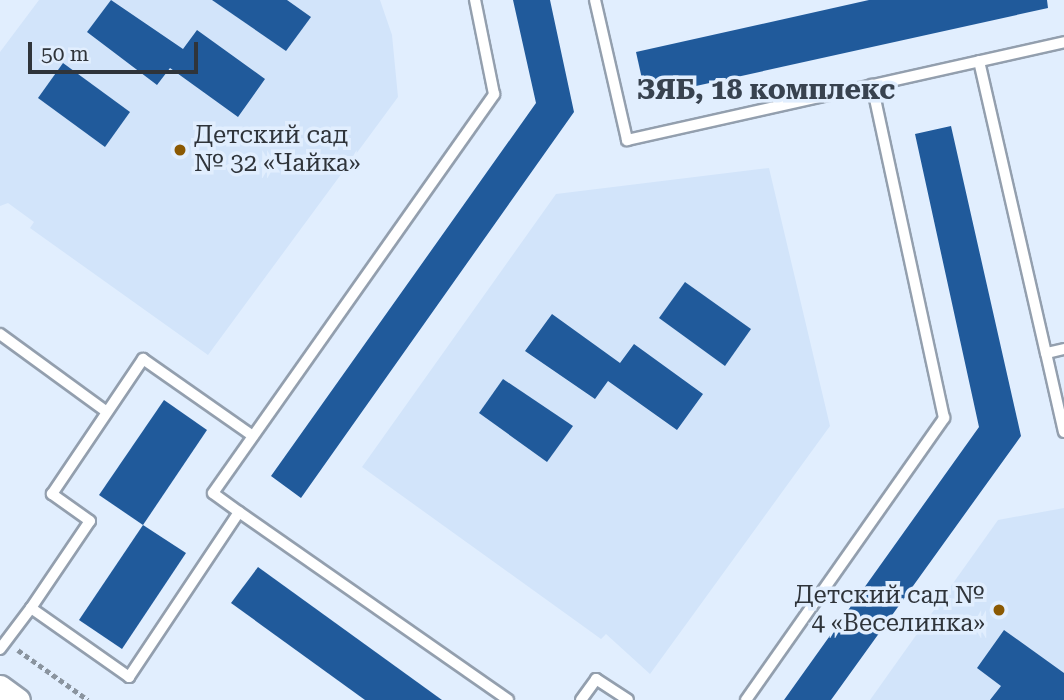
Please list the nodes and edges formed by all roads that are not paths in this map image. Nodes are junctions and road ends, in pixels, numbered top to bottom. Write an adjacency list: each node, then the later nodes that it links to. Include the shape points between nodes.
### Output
1 (475, 0): 11 (lane, via 495,94)
2 (595, 0): 5 (lane, via 627,140)
3 (1064, 42): 4 (lane)
4 (979, 61): 5 (lane); 8 (lane)
5 (872, 85): 20 (lane, via 944,418)
6 (0, 334): 9 (lane)
7 (1064, 349): 8 (lane)
8 (1046, 353): 10 (lane)
9 (107, 412): 11 (lane, via 143,359); 13 (lane, via 52,494 90,521)
10 (1064, 432)
11 (253, 436): 12 (lane, via 213,493)
12 (239, 512): 13 (lane, via 129,677); 17 (lane)
13 (31, 608): 14 (lane)
14 (3, 645)
15 (0, 687): 16 (street)
16 (18, 700)
17 (508, 700)
18 (581, 700): 19 (lane, via 596,678)
19 (628, 700)
20 (746, 700)

